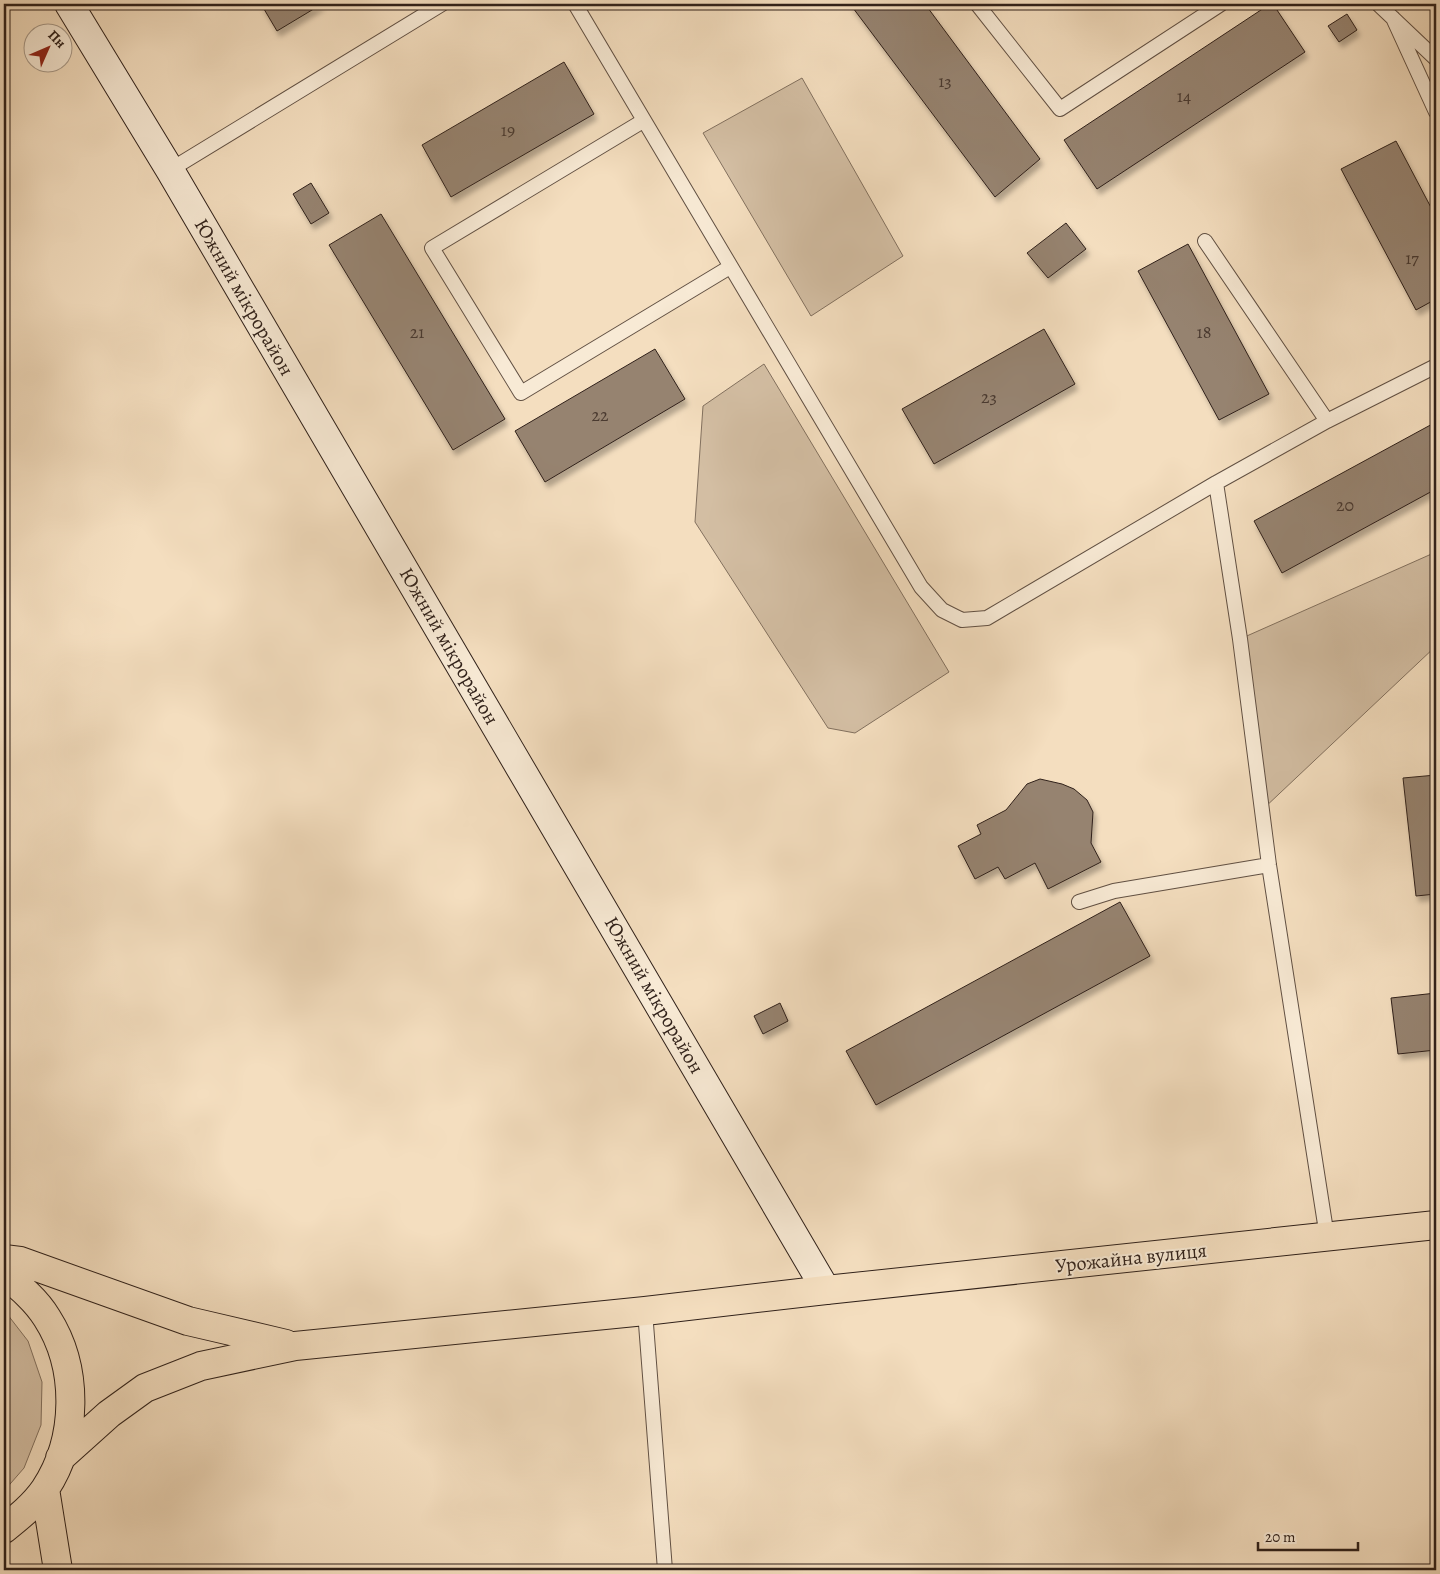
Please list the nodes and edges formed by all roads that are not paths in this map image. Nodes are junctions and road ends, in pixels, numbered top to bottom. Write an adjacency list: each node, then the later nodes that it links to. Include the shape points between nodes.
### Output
1 (69, 4): 11 (street, Южний мікрорайон)
2 (442, 4): 11 (lane)
3 (575, 4): 10 (lane)
4 (977, 4): 5 (lane, via 1060,109)
5 (1221, 4)
6 (1378, 4): 7 (lane)
7 (1392, 18): 8 (lane); 9 (lane)
8 (1436, 59)
9 (1436, 112)
10 (643, 121): 13 (lane); 13 (lane, via 432,248 521,393)
11 (170, 170): 23 (street, Южний мікрорайон)
12 (1206, 241): 15 (lane)
13 (730, 267): 16 (lane, via 921,587 942,610 962,620 987,618)
14 (1436, 366): 15 (lane)
15 (1328, 420): 16 (lane)
16 (1216, 483): 17 (lane)
17 (1269, 865): 18 (lane, via 1114,891); 20 (lane)
18 (1080, 902)
19 (1436, 1225): 20 (main road, Урожайна вулиця)
20 (1327, 1237): 23 (main road, Урожайна вулиця)
21 (4, 1259): 25 (main road, via 20,1261 188,1321)
22 (4, 1274): 26 (main road, via 23,1289 47,1317 63,1350 70,1386 70,1423)
23 (826, 1290): 24 (main road, Урожайна вулиця)
24 (645, 1311): 25 (main road, Урожайна вулиця); 30 (lane)
25 (295, 1346): 26 (main road, via 201,1366 145,1388 109,1414)
26 (60, 1458): 27 (main road)
27 (44, 1489): 28 (main road, via 24,1513); 29 (main road)
28 (4, 1529)
29 (58, 1570)
30 (665, 1570)

